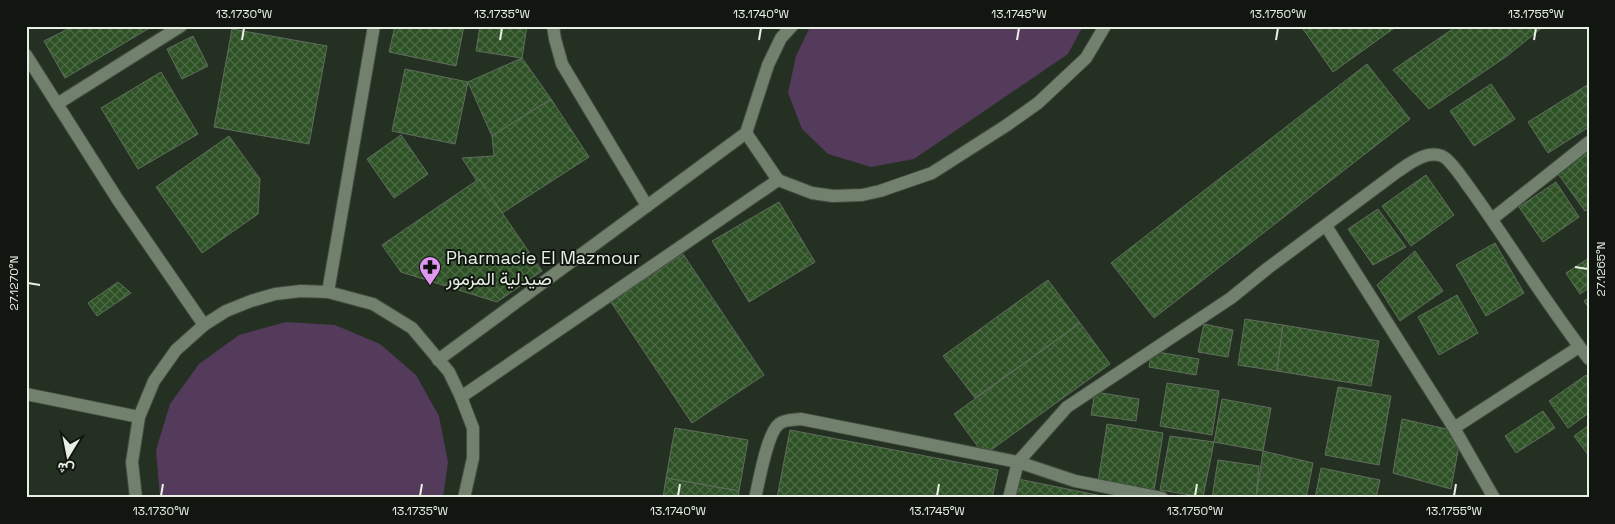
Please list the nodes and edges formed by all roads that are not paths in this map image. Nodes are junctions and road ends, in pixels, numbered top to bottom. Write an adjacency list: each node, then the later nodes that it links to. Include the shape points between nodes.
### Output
1 (181, 26): 7 (street)
2 (374, 26): 14 (street)
3 (553, 26): 11 (street, via 562,64)
4 (792, 26): 8 (street, via 781,38 768,65)
5 (1106, 26): 10 (street, via 1086,58 1038,103 932,173 862,195 812,193)
6 (26, 55): 7 (street)
7 (57, 104): 15 (street)
8 (746, 133): 10 (street); 11 (street)
9 (1589, 142): 12 (street)
10 (778, 180): 20 (street)
11 (647, 206): 18 (street)
12 (1492, 219): 13 (street, via 1445,157 1439,155 1414,161); 16 (street)
13 (1326, 226): 22 (street); 23 (street, via 1231,298 1067,407)
14 (328, 292): 15 (street, via 301,291 250,300); 18 (street, via 373,304 412,328)
15 (204, 325): 21 (street, via 164,366 145,399)
16 (1579, 346): 17 (street); 22 (street)
17 (1589, 358)
18 (438, 360): 20 (street, via 449,372)
19 (26, 394): 21 (street)
20 (462, 397): 25 (street, via 473,428 473,458)
21 (139, 417): 24 (street, via 132,462)
22 (1454, 428): 29 (street)
23 (1018, 462): 26 (street, via 802,419 788,420 774,428); 27 (street); 28 (street, via 1075,481)
24 (136, 498)
25 (464, 498)
26 (755, 498)
27 (1009, 498)
28 (1162, 498)
29 (1494, 498)

